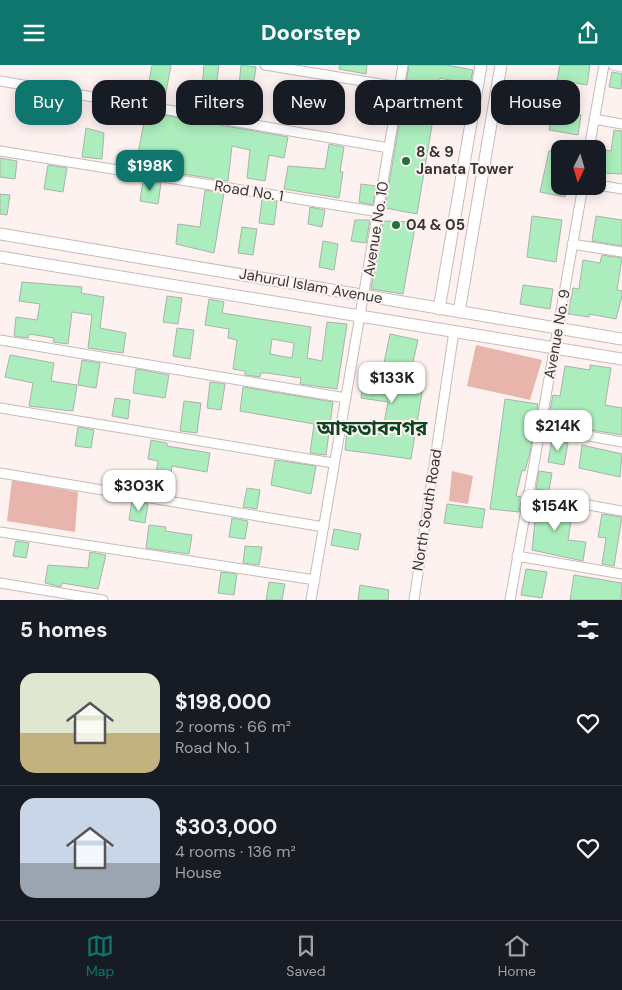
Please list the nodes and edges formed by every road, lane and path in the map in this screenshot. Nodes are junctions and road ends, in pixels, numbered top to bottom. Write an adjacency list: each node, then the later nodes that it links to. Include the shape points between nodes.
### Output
1 (265, 65): 8 (street)
2 (403, 65): 9 (street, Avenue No. 10)
3 (481, 65): 26 (street)
4 (501, 65): 27 (street)
5 (604, 65): 11 (street)
6 (613, 65): 7 (street)
7 (622, 67)
8 (356, 80)
9 (400, 80)
10 (0, 81): 15 (street)
11 (594, 119): 12 (street); 14 (street)
12 (622, 124)
13 (393, 125): 15 (street, Avenue No. 10)
14 (590, 140)
15 (389, 147): 20 (street, Avenue No. 10)
16 (0, 151): 20 (street, Road No. 1)
17 (606, 186): 18 (street)
18 (622, 189)
19 (581, 195): 22 (street, Avenue No. 9)
20 (379, 212): 25 (street, Avenue No. 10)
21 (0, 234): 25 (street, Jahurul Islam Avenue)
22 (572, 244): 23 (street); 29 (street, Avenue No. 9)
23 (622, 252)
24 (0, 257): 28 (street, Jahurul Islam Avenue)
25 (365, 295): 26 (street, Jahurul Islam Avenue); 28 (street, Avenue No. 10)
26 (439, 309): 27 (street, Jahurul Islam Avenue)
27 (459, 312): 29 (street, Jahurul Islam Avenue)
28 (361, 317): 30 (street, Jahurul Islam Avenue); 35 (street, Avenue No. 10)
29 (558, 328): 31 (street, Jahurul Islam Avenue); 33 (street, Avenue No. 9)
30 (454, 331): 33 (street, Jahurul Islam Avenue); 51 (street, North South Road)
31 (622, 339)
32 (0, 341): 35 (street)
33 (554, 348): 34 (street, Jahurul Islam Avenue); 37 (street, Avenue No. 9)
34 (622, 359)
35 (346, 397): 39 (street, Avenue No. 10)
36 (0, 408): 39 (street)
37 (540, 427): 38 (street); 41 (street, Avenue No. 9)
38 (622, 442)
39 (333, 463): 43 (street, Avenue No. 10)
40 (0, 473): 43 (street)
41 (528, 494): 42 (street); 45 (street, Avenue No. 9)
42 (622, 511)
43 (324, 527): 47 (street, Avenue No. 10)
44 (0, 532): 47 (street)
45 (517, 556): 46 (street); 52 (street, Avenue No. 9)
46 (622, 574)
47 (315, 581): 50 (street, Avenue No. 10)
48 (0, 583): 49 (street)
49 (103, 600)
50 (311, 600)
51 (414, 600)
52 (510, 600)

